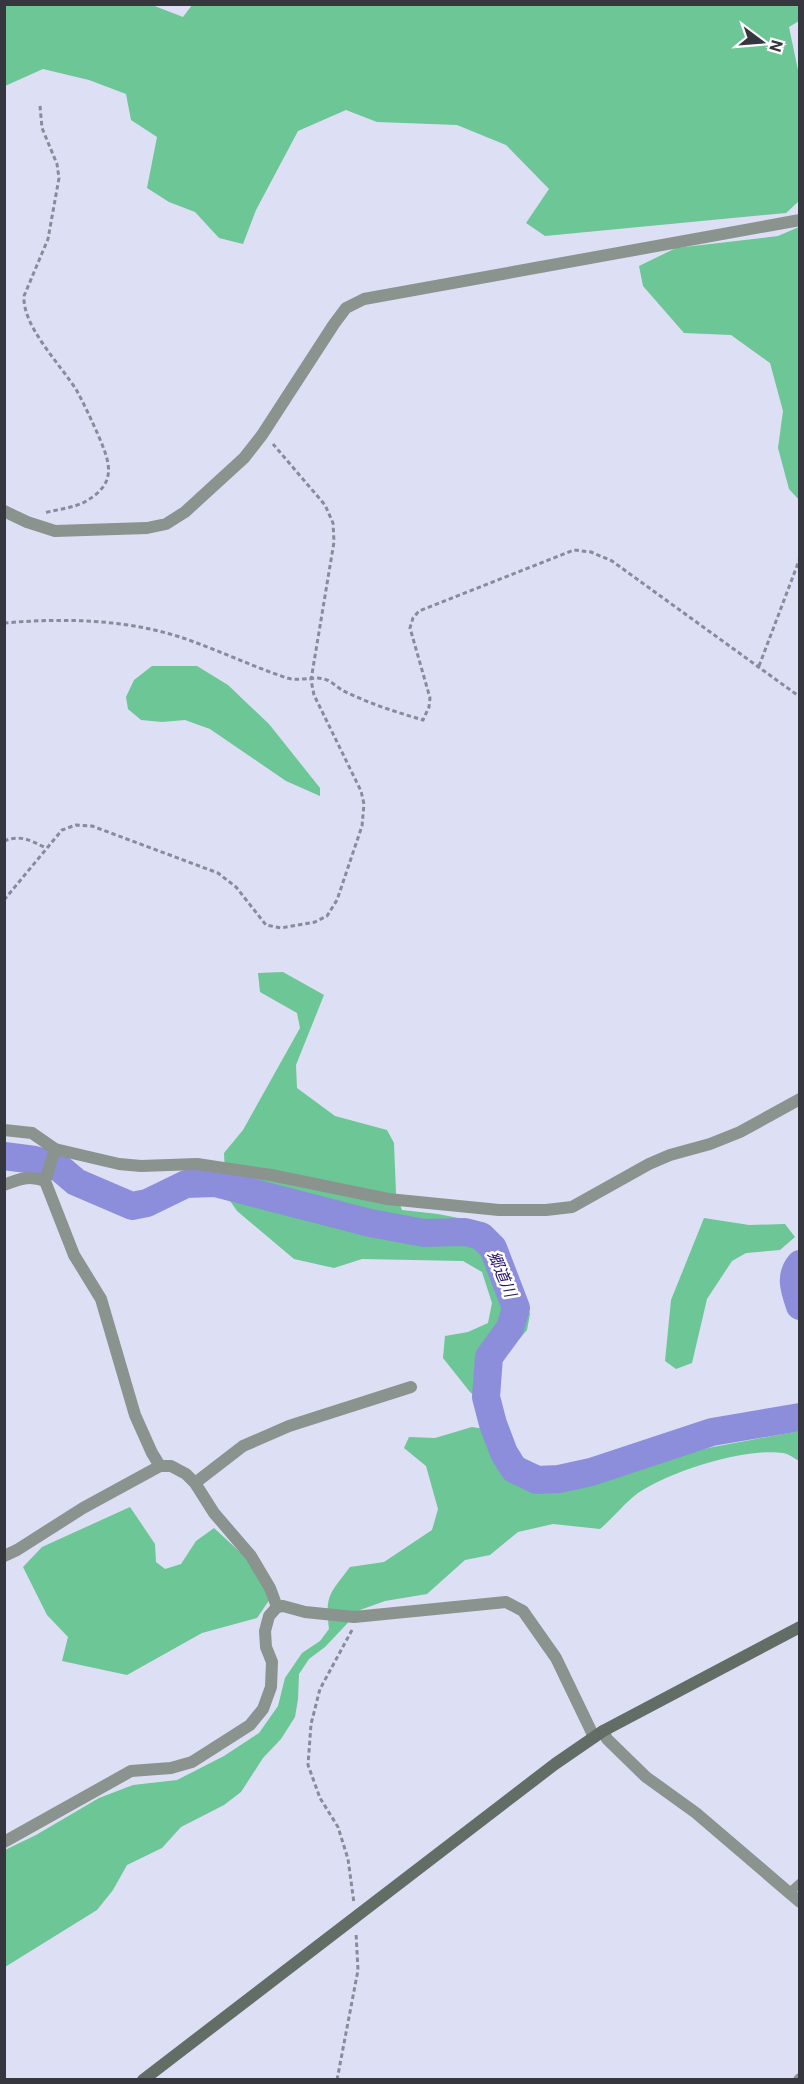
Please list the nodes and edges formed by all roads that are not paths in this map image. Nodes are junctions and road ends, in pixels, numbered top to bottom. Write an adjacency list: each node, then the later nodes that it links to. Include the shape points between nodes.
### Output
1 (800, 220): 2 (street, via 364,298 346,308 244,458 185,512 166,524 55,531)
2 (4, 511)
3 (800, 1099): 5 (street, via 740,1132 649,1164 572,1208 546,1210 499,1210 388,1199 197,1164 141,1166)
4 (4, 1130): 5 (street, via 32,1133)
5 (54, 1153): 6 (street)
6 (46, 1178): 7 (street, via 21,1178); 9 (street, via 74,1255 100,1299 135,1415)
7 (4, 1185)
8 (411, 1387): 10 (street, via 289,1426 243,1446)
9 (160, 1466): 10 (street, via 171,1466); 11 (street)
10 (195, 1483): 12 (street, via 214,1513 251,1556)
11 (4, 1556)
12 (277, 1607): 14 (street, via 354,1617 506,1602 523,1611 556,1658); 15 (street, via 269,1616 265,1631 272,1662 271,1687 263,1710 250,1725 192,1762 130,1771)
13 (800, 1627): 14 (street)
14 (598, 1734): 17 (street); 19 (street)
15 (4, 1842)
16 (800, 1883): 17 (lane)
17 (789, 1893): 18 (street)
18 (800, 1902)
19 (143, 2079)

